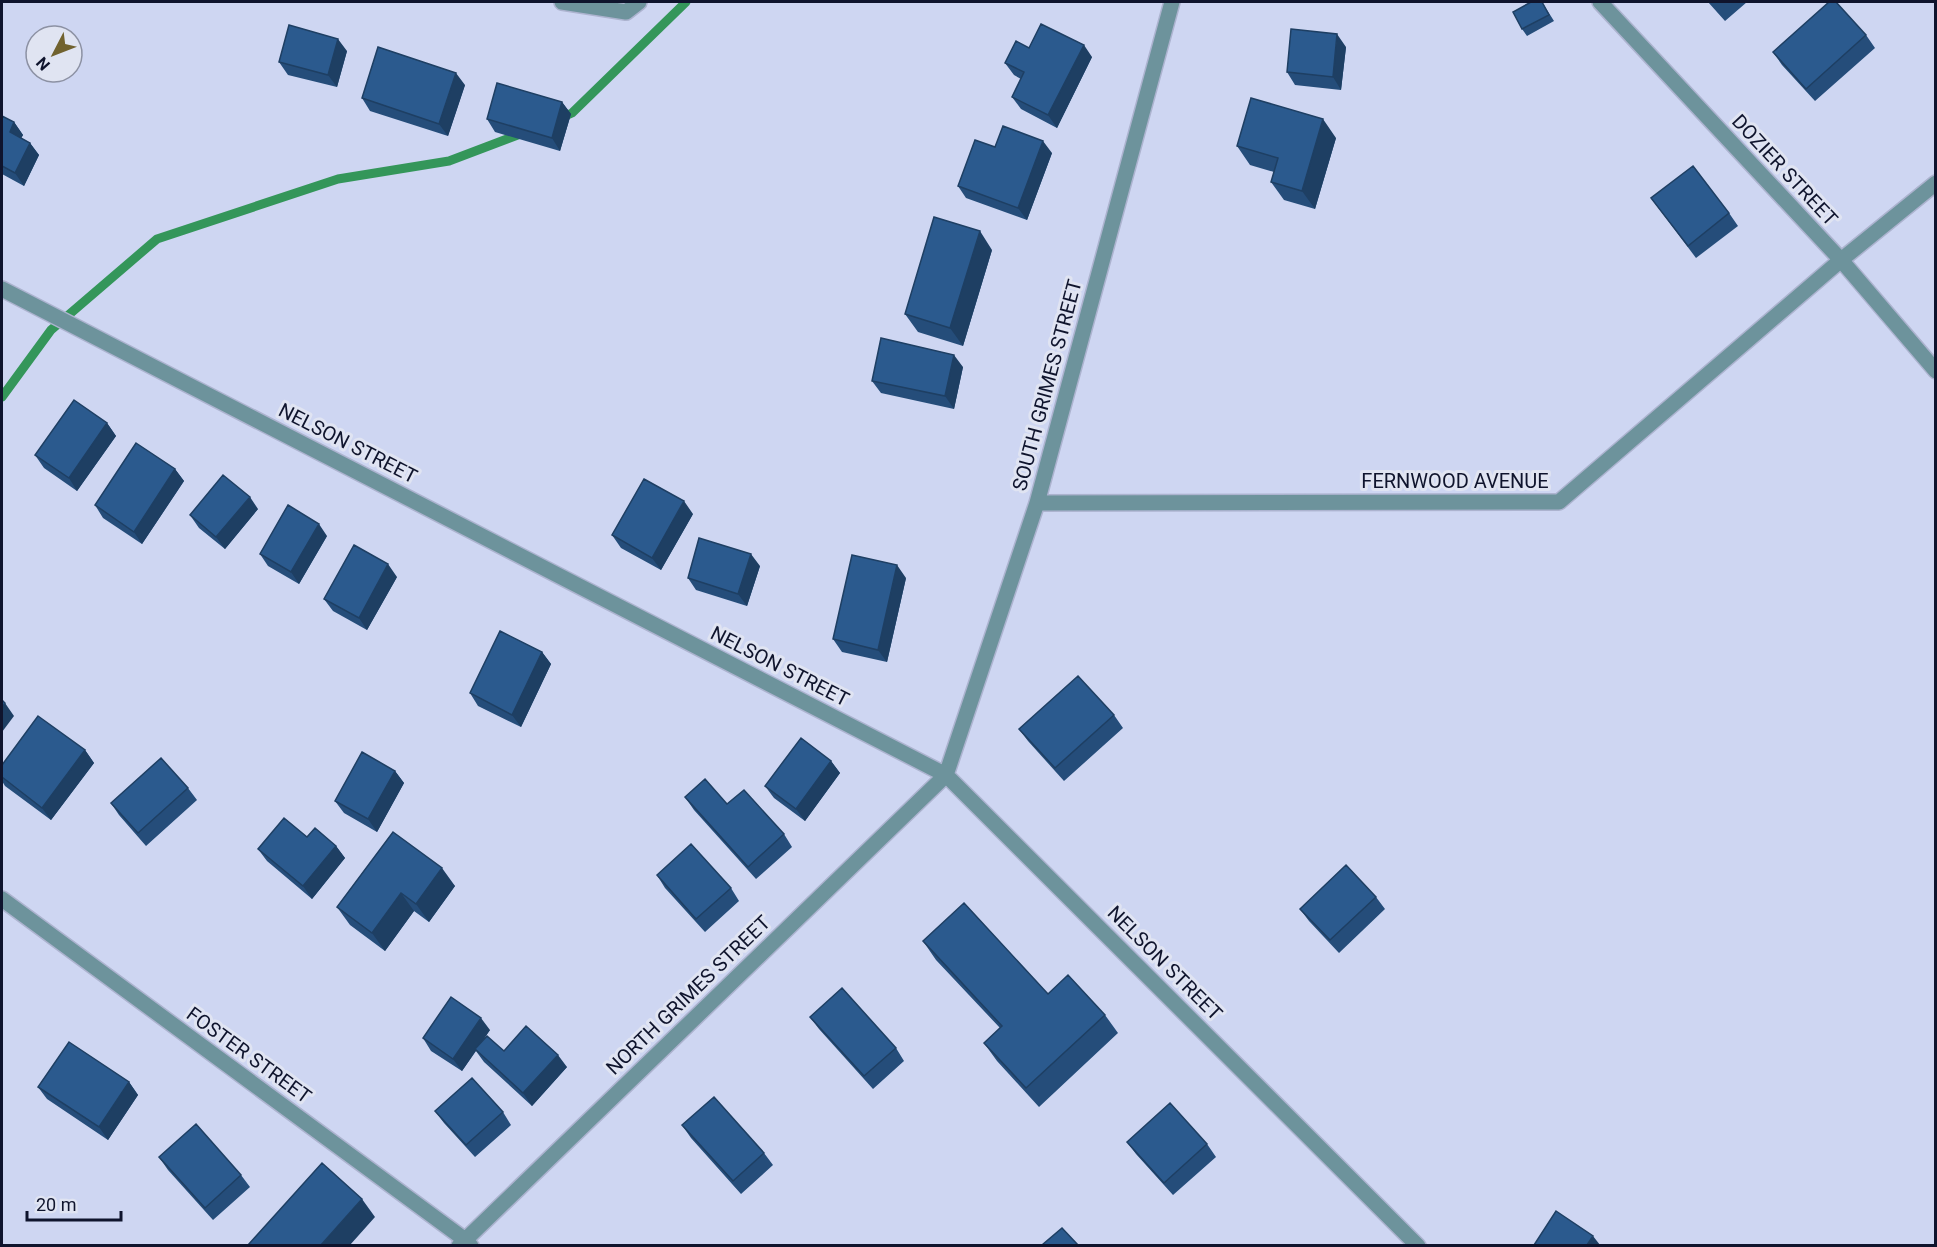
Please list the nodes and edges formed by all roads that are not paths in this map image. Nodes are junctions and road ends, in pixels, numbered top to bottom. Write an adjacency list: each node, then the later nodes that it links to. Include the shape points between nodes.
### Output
1 (562, 2): 2 (street, via 626,12)
2 (639, 2)
3 (1172, 2): 9 (street, SOUTH GRIMES STREET)
4 (1599, 2): 6 (street, DOZIER STREET)
5 (1935, 183): 6 (street, FERNWOOD AVENUE)
6 (1840, 260): 8 (street, DOZIER STREET); 9 (street, FERNWOOD AVENUE, via 1559,502)
7 (2, 289): 10 (street, NELSON STREET)
8 (1935, 371)
9 (1037, 503): 10 (street, SOUTH GRIMES STREET)
10 (946, 775): 12 (street, NORTH GRIMES STREET); 13 (street, NELSON STREET)
11 (2, 899): 12 (street, FOSTER STREET)
12 (465, 1243)
13 (1418, 1245)

